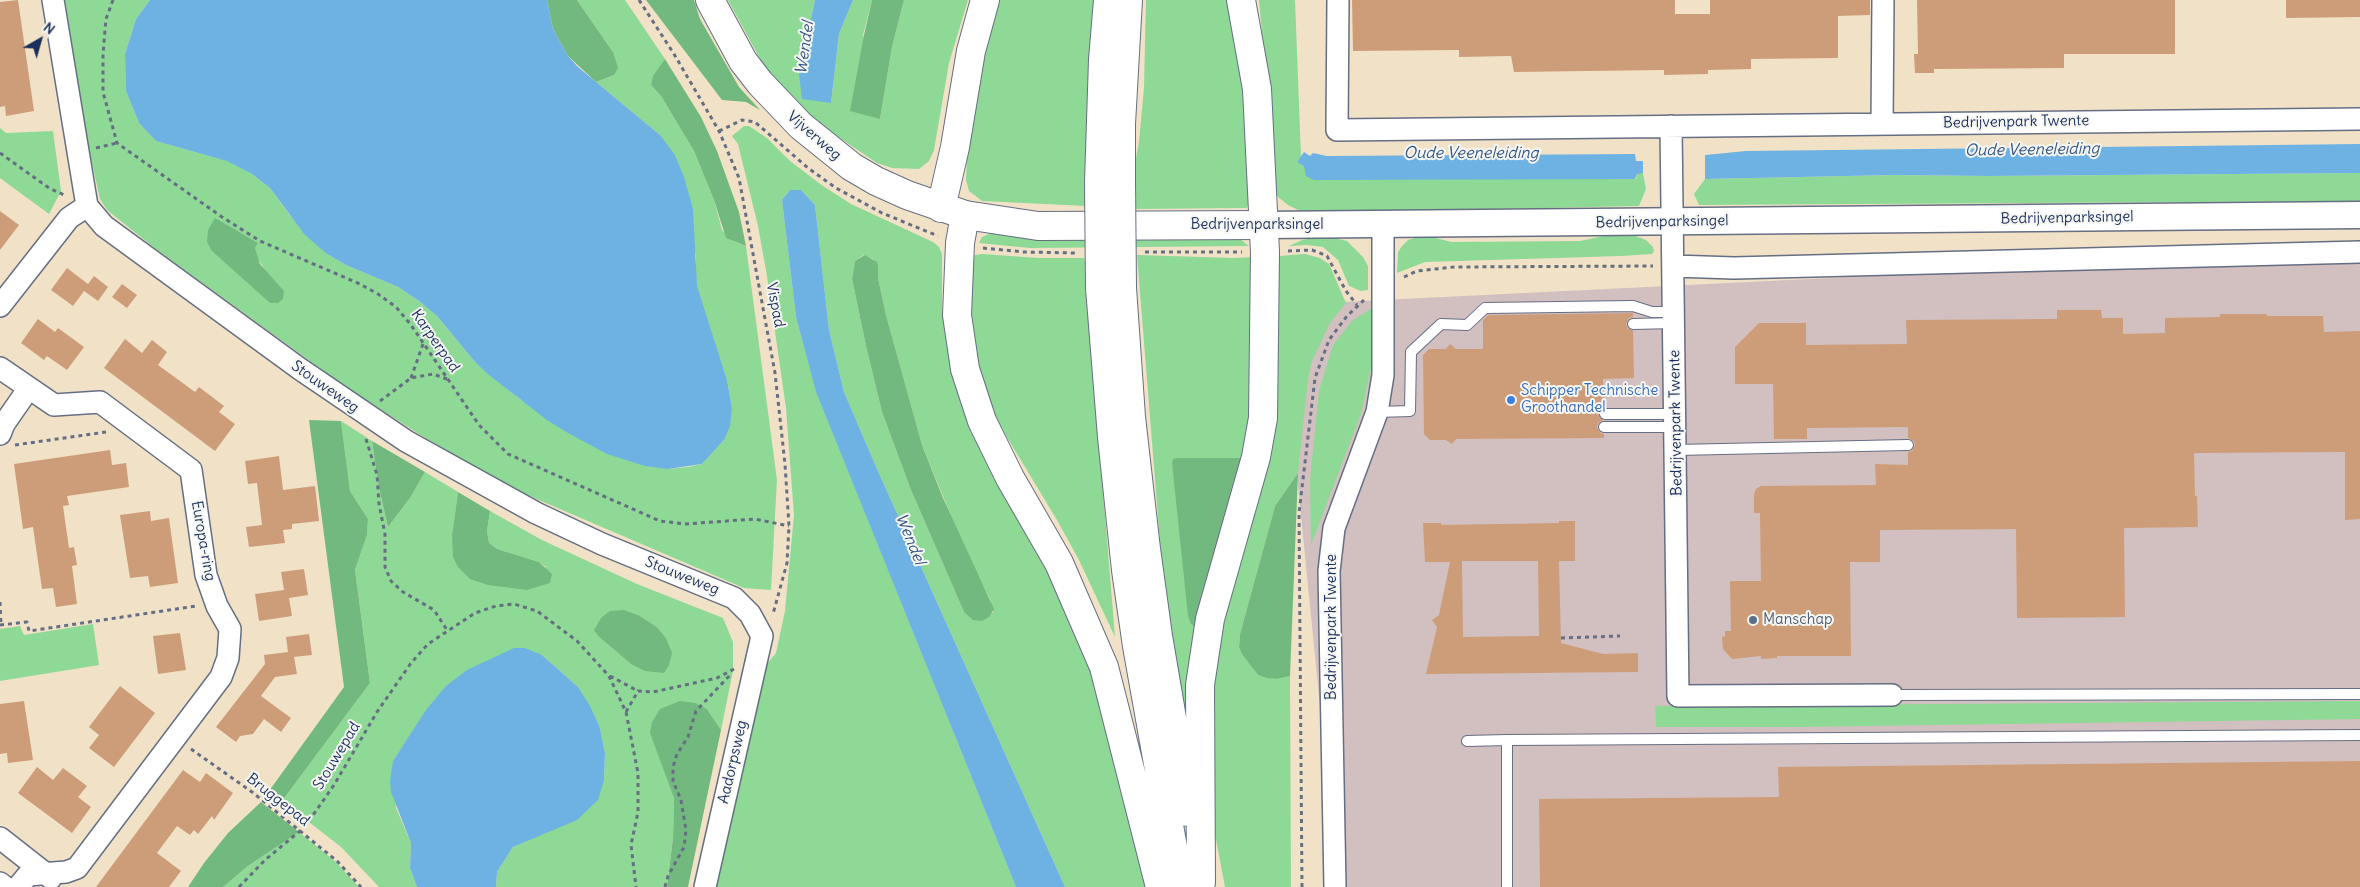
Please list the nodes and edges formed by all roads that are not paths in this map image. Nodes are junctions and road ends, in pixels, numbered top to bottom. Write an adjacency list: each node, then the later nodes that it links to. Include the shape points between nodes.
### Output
1 (53, 0): 13 (street)
2 (710, 0): 14 (main road, Vijverweg, via 743,60 801,126 852,167 876,181)
3 (985, 0): 14 (main road, via 971,51 955,147)
4 (1108, 0): 12 (main road, via 1103,60)
5 (1128, 0): 12 (main road, via 1121,114)
6 (1241, 0): 18 (main road, via 1258,89)
7 (1338, 0): 11 (street, Bedrijvenpark Twente, via 1337,130)
8 (1883, 0): 10 (street)
9 (2360, 119): 10 (street, Bedrijvenpark Twente)
10 (1882, 124): 11 (street, Bedrijvenpark Twente)
11 (1671, 126): 16 (street, Bedrijvenpark Twente)
12 (1110, 182): 42 (main road, bridge, via 1112,437 1126,570 1137,646)
13 (87, 206): 21 (street, via 69,218); 33 (street, Stouweweg, via 104,226 363,414 438,460 536,513 734,598 750,614)
14 (953, 212): 18 (main road, Bedrijvenparksingel, via 1038,226); 46 (main road, via 960,244 957,316 965,369 982,421 1010,478 1059,563 1104,667)
15 (2360, 215): 16 (street, Bedrijvenparksingel)
16 (1674, 222): 17 (street, Bedrijvenparksingel); 20 (street, Bedrijvenpark Twente)
17 (1383, 224): 18 (street, Bedrijvenparksingel); 26 (street, Bedrijvenpark Twente, via 1383,375)
18 (1264, 226): 42 (main road, via 1263,418 1256,457 1210,618 1200,685)
19 (2360, 252): 20 (street, via 1734,268)
20 (1674, 266): 22 (street, Bedrijvenpark Twente)
21 (0, 306)
22 (1675, 318): 23 (lane); 26 (lane, via 1633,306 1485,308 1467,325 1440,324 1411,352 1410,411); 28 (street, Bedrijvenpark Twente)
23 (1633, 324)
24 (0, 368): 25 (street, Europa-ring)
25 (29, 388): 30 (street, via 4,424); 40 (street, Europa-ring, via 54,406 100,402 191,470 206,576 230,629 228,658 221,677 77,868)
26 (1377, 412): 47 (street, Bedrijvenpark Twente, via 1334,528 1329,570)
27 (1605, 414): 28 (lane)
28 (1676, 421): 29 (lane); 32 (street, Bedrijvenpark Twente)
29 (1604, 428)
30 (5, 440)
31 (1908, 445): 32 (lane)
32 (1676, 450): 35 (street, Bedrijvenpark Twente, via 1678,696)
33 (762, 636): 45 (street, Aadorpsweg)
34 (2360, 694): 35 (lane)
35 (1892, 695)
36 (2360, 735): 37 (lane)
37 (1507, 740): 38 (lane); 48 (lane)
38 (1467, 741)
39 (0, 838): 40 (street)
40 (55, 881): 44 (street, Europa-ring, via 28,875)
41 (0, 883): 43 (street)
42 (1194, 885)
43 (5, 887)
44 (18, 887)
45 (705, 887)
46 (1160, 887)
47 (1335, 887)
48 (1507, 887)

